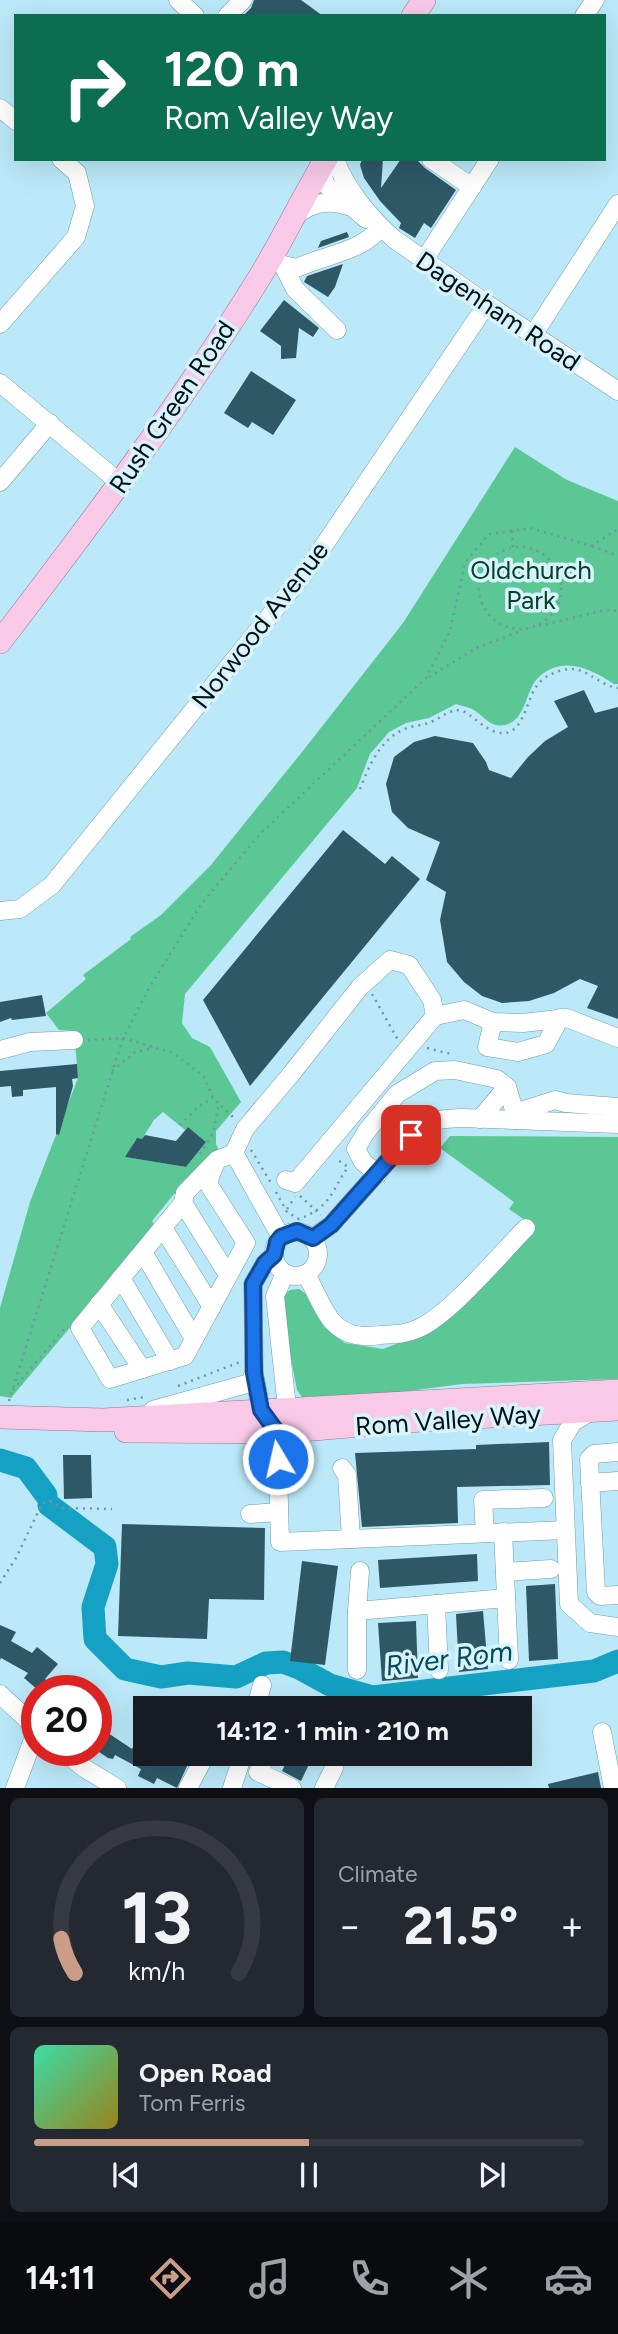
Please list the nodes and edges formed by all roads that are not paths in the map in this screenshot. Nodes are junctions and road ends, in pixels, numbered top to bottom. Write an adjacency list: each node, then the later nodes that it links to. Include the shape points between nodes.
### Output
1 (178, 0): 3 (street)
2 (243, 0): 4 (street)
3 (193, 14)
4 (229, 14)
5 (0, 108): 6 (street)
6 (14, 119)
7 (63, 161): 19 (street, via 77,173 85,206 76,237)
8 (434, 161): 11 (street)
9 (489, 161): 11 (street)
10 (325, 162): 13 (street, Dagenham Road, via 325,184); 14 (main road, Rush Green Road); 15 (street, Dagenham Road, via 344,178)
11 (472, 187): 16 (street)
12 (618, 204): 21 (street)
13 (351, 208): 14 (street, via 332,202 316,204); 15 (street, Dagenham Road)
14 (289, 224): 17 (main road, Rush Green Road)
15 (381, 227): 16 (street, Dagenham Road); 17 (street, via 367,242 297,268)
16 (424, 260): 18 (street, Dagenham Road)
17 (277, 261): 20 (street, via 303,299); 26 (main road, Rush Green Road)
18 (487, 304): 21 (street, Dagenham Road); 28 (street, Norwood Avenue, via 310,566 52,885 20,909)
19 (0, 324)
20 (337, 330)
21 (533, 335): 23 (street, Dagenham Road)
22 (0, 383): 24 (street)
23 (618, 391)
24 (50, 423): 25 (street); 26 (street)
25 (0, 482)
26 (120, 483): 27 (main road, Rush Green Road)
27 (0, 642)
28 (0, 911)
29 (435, 1016): 31 (street, via 464,1010); 42 (street, via 432,1000 409,965 390,960 360,987 244,1129); 45 (street, via 295,1183)
30 (559, 1018): 31 (street); 31 (street, via 546,1044 518,1052 487,1047); 32 (street)
31 (493, 1022)
32 (618, 1038)
33 (74, 1041): 34 (street, via 30,1042)
34 (0, 1050)
35 (507, 1087): 38 (street); 39 (street); 44 (street, via 497,1079 455,1070 435,1071 397,1094 356,1149)
36 (566, 1103): 37 (street); 39 (street, via 555,1100 524,1110); 40 (street, via 553,1112)
37 (618, 1107)
38 (480, 1119): 39 (street); 44 (street, via 439,1119 424,1124)
39 (520, 1120): 40 (street)
40 (553, 1121): 41 (street)
41 (618, 1124)
42 (234, 1153): 43 (street); 49 (street)
43 (217, 1160): 46 (street, via 185,1193); 55 (street, via 209,1185 246,1243)
44 (378, 1174): 50 (street)
45 (286, 1180)
46 (183, 1203): 47 (street); 55 (street)
47 (163, 1228): 51 (street); 58 (street)
48 (526, 1228): 54 (street, via 443,1312 418,1329 395,1336 364,1338 349,1333 332,1321)
49 (281, 1237): 50 (street, via 297,1231); 52 (street)
50 (313, 1238): 54 (street, via 318,1258)
51 (143, 1252): 56 (street); 59 (street)
52 (274, 1255): 53 (street); 62 (street, via 253,1284)
53 (285, 1273): 54 (street); 64 (street, via 275,1296)
54 (306, 1274)
55 (228, 1275): 58 (street)
56 (121, 1278): 57 (street); 60 (street)
57 (99, 1304): 61 (street); 61 (street, via 80,1328 110,1379)
58 (212, 1307): 59 (street)
59 (194, 1339): 60 (street, via 186,1356)
60 (170, 1361): 61 (street)
61 (142, 1369)
62 (254, 1373): 66 (street); 69 (street, via 250,1383)
63 (618, 1391): 64 (main road, Rom Valley Way)
64 (287, 1408): 66 (main road, Rom Valley Way); 71 (street)
65 (618, 1409): 67 (main road, Rom Valley Way)
66 (261, 1410): 69 (main road, Rom Valley Way); 71 (street)
67 (593, 1410): 71 (main road, Rom Valley Way); 79 (street, via 573,1422 562,1440)
68 (2, 1417): 70 (main road, Rom Valley Way)
69 (124, 1418): 70 (main road, Rom Valley Way)
70 (61, 1419): 71 (main road, Rom Valley Way, via 133,1432)
71 (277, 1432): 77 (street)
72 (618, 1452): 75 (street, via 590,1457)
73 (341, 1468): 81 (street, via 347,1475)
74 (618, 1481): 75 (street)
75 (590, 1483): 85 (street, via 596,1592)
76 (544, 1498): 80 (street, via 483,1500)
77 (279, 1512): 78 (street); 81 (street, via 280,1542)
78 (250, 1514)
79 (565, 1530): 80 (street); 89 (street, via 569,1604 590,1623)
80 (494, 1533): 81 (street); 84 (street)
81 (351, 1539)
82 (551, 1569): 84 (street)
83 (360, 1571): 88 (street)
84 (505, 1572): 86 (street)
85 (618, 1595)
86 (506, 1598): 87 (street); 90 (street)
87 (436, 1604): 88 (street); 92 (street)
88 (357, 1611): 91 (street)
89 (618, 1627)
90 (509, 1660)
91 (357, 1670)
92 (439, 1670)
93 (262, 1685): 95 (street)
94 (0, 1694): 96 (street)
95 (259, 1696)
96 (21, 1714)
97 (602, 1732): 110 (street)
98 (21, 1755): 104 (street)
99 (82, 1766): 105 (street)
100 (200, 1766): 106 (street)
101 (239, 1766): 107 (street)
102 (261, 1766): 108 (street, via 258,1772)
103 (334, 1768): 109 (street)
104 (15, 1788)
105 (117, 1788)
106 (188, 1788)
107 (232, 1788)
108 (292, 1788)
109 (324, 1788)
110 (613, 1788)

